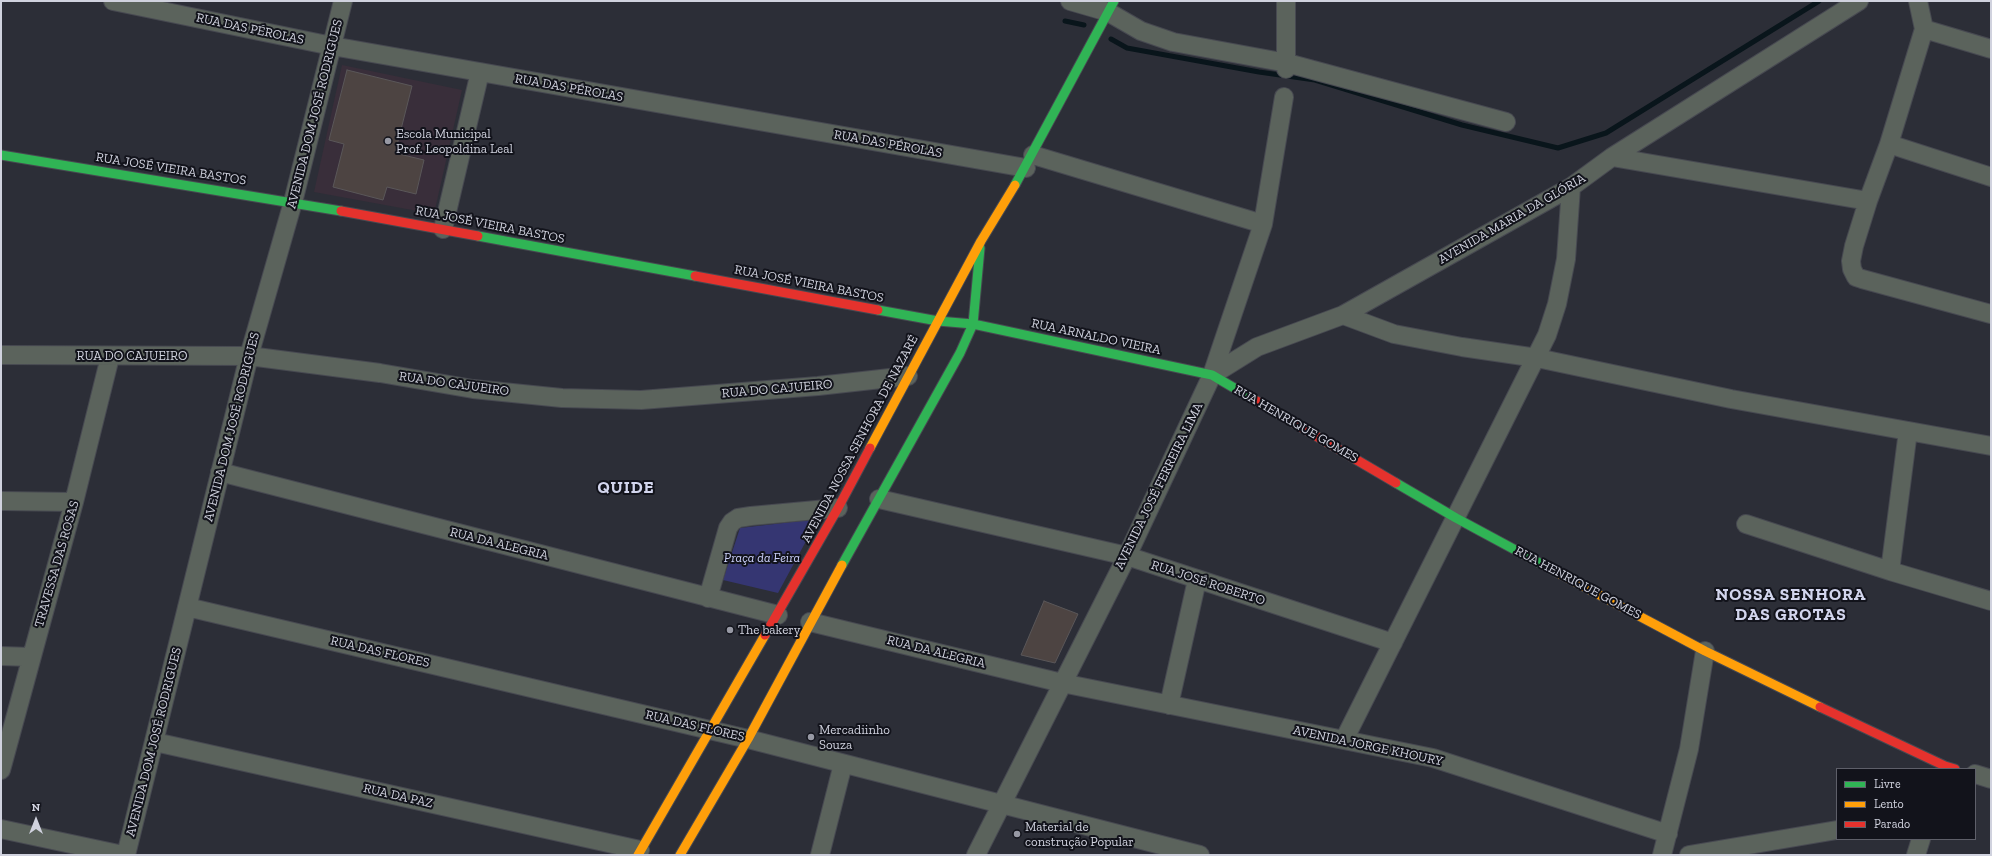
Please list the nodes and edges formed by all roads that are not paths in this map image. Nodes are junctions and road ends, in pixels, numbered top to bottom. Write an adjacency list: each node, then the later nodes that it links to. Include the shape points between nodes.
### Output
1 (113, 1): 9 (street, RUA DAS PÉROLAS)
2 (343, 1): 9 (street, AVENIDA DOM JOSÉ RODRIGUES)
3 (1070, 1): 7 (street)
4 (1286, 1): 11 (street)
5 (1859, 1): 17 (street, AVENIDA MARIA DA GLÓRIA)
6 (1918, 1): 8 (street)
7 (1111, 6): 11 (street, via 1141,31 1173,42); 18 (street, AVENIDA NOSSA SENHORA DE NAZARÉ)
8 (1924, 29): 10 (street); 15 (street)
9 (332, 46): 12 (street, RUA DAS PÉROLAS); 22 (street, AVENIDA DOM JOSÉ RODRIGUES)
10 (1991, 49)
11 (1287, 66): 14 (street)
12 (480, 72): 18 (street, RUA DAS PÉROLAS); 24 (street)
13 (1284, 96): 23 (street, AVENIDA JOSÉ FERREIRA LIMA)
14 (1506, 122)
15 (1889, 144): 19 (street); 21 (street)
16 (1, 154): 22 (street, RUA JOSÉ VIEIRA BASTOS)
17 (1612, 157): 20 (street, AVENIDA MARIA DA GLÓRIA); 21 (street)
18 (1029, 161): 23 (street, RUA DAS PÉROLAS); 25 (street, AVENIDA NOSSA SENHORA DE NAZARÉ)
19 (1991, 178)
20 (1571, 187): 27 (street, AVENIDA MARIA DA GLÓRIA); 33 (street, via 1566,259 1557,304)
21 (1868, 201): 26 (street, via 1851,261 1856,277)
22 (292, 202): 24 (street, RUA JOSÉ VIEIRA BASTOS); 31 (street, AVENIDA DOM JOSÉ RODRIGUES)
23 (1263, 224): 34 (street, AVENIDA JOSÉ FERREIRA LIMA)
24 (443, 229): 28 (street, RUA JOSÉ VIEIRA BASTOS)
25 (981, 241): 28 (street, AVENIDA NOSSA SENHORA DE NAZARÉ); 29 (street, AVENIDA NOSSA SENHORA DE NAZARÉ)
26 (1991, 314)
27 (1343, 315): 33 (street, via 1394,334); 34 (street, AVENIDA MARIA DA GLÓRIA, via 1257,347)
28 (938, 322): 29 (street, RUA JOSÉ VIEIRA BASTOS); 35 (street, AVENIDA NOSSA SENHORA DE NAZARÉ)
29 (974, 324): 34 (street, RUA ARNALDO VIEIRA); 39 (street, AVENIDA NOSSA SENHORA DE NAZARÉ)
30 (1, 355): 32 (street, RUA DO CAJUEIRO)
31 (249, 356): 32 (street, RUA DO CAJUEIRO); 35 (street, RUA DO CAJUEIRO, via 380,373 473,389 578,398 641,400); 38 (street, AVENIDA DOM JOSÉ RODRIGUES)
32 (110, 357): 41 (street, TRAVESSA DAS ROSAS)
33 (1537, 358): 36 (street, via 1731,399); 43 (street)
34 (1212, 375): 43 (street, RUA HENRIQUE GOMES); 45 (street, AVENIDA JOSÉ FERREIRA LIMA)
35 (908, 376): 42 (street, AVENIDA NOSSA SENHORA DE NAZARÉ)
36 (1908, 431): 37 (street); 46 (street)
37 (1991, 446)
38 (220, 472): 48 (street, RUA DA ALEGRIA); 50 (street, AVENIDA DOM JOSÉ RODRIGUES)
39 (879, 499): 45 (street, RUA JOSÉ ROBERTO); 52 (street, AVENIDA NOSSA SENHORA DE NAZARÉ)
40 (1, 501): 41 (street)
41 (74, 502): 56 (street, TRAVESSA DAS ROSAS)
42 (838, 508): 48 (street, via 751,516 738,518 732,522 728,528); 51 (street, AVENIDA NOSSA SENHORA DE NAZARÉ)
43 (1456, 518): 53 (street); 54 (street, RUA HENRIQUE GOMES)
44 (1746, 524): 46 (street)
45 (1127, 556): 47 (street, RUA JOSÉ ROBERTO); 57 (street, AVENIDA JOSÉ FERREIRA LIMA)
46 (1890, 572): 49 (street)
47 (1197, 580): 53 (street, RUA JOSÉ ROBERTO); 58 (street)
48 (708, 598): 51 (street, RUA DA ALEGRIA)
49 (1991, 601)
50 (187, 606): 59 (street, RUA DAS FLORES); 62 (street, AVENIDA DOM JOSÉ RODRIGUES)
51 (778, 615): 59 (street, AVENIDA NOSSA SENHORA DE NAZARÉ)
52 (810, 622): 57 (street, RUA DA ALEGRIA); 60 (street, AVENIDA NOSSA SENHORA DE NAZARÉ)
53 (1393, 643): 61 (street)
54 (1705, 651): 64 (street, RUA HENRIQUE GOMES); 71 (street, via 1689,749)
55 (1, 656): 56 (street)
56 (31, 657): 65 (street, TRAVESSA DAS ROSAS)
57 (1062, 683): 58 (street, AVENIDA JORGE KHOURY); 68 (street, AVENIDA JOSÉ FERREIRA LIMA)
58 (1169, 705): 61 (street, AVENIDA JORGE KHOURY)
59 (710, 730): 60 (street, RUA DAS FLORES); 73 (street, AVENIDA NOSSA SENHORA DE NAZARÉ)
60 (748, 739): 63 (street, RUA DAS FLORES); 76 (street, AVENIDA NOSSA SENHORA DE NAZARÉ)
61 (1344, 740): 71 (street, AVENIDA JORGE KHOURY, via 1433,758)
62 (155, 742): 73 (street, RUA DA PAZ); 75 (street, AVENIDA DOM JOSÉ RODRIGUES)
63 (843, 764): 68 (street, RUA DAS FLORES); 77 (street)
64 (1948, 768)
65 (1, 770)
66 (1976, 774): 67 (street)
67 (1991, 779)
68 (1001, 804): 78 (street, AVENIDA JOSÉ FERREIRA LIMA); 79 (street, RUA DAS FLORES)
69 (1, 829): 74 (street)
70 (1836, 830): 81 (street)
71 (1668, 834): 80 (street)
72 (1921, 840): 82 (street)
73 (639, 853)
74 (123, 855)
75 (126, 855)
76 (680, 855)
77 (820, 855)
78 (976, 855)
79 (1200, 855)
80 (1662, 855)
81 (1689, 855)
82 (1916, 855)

